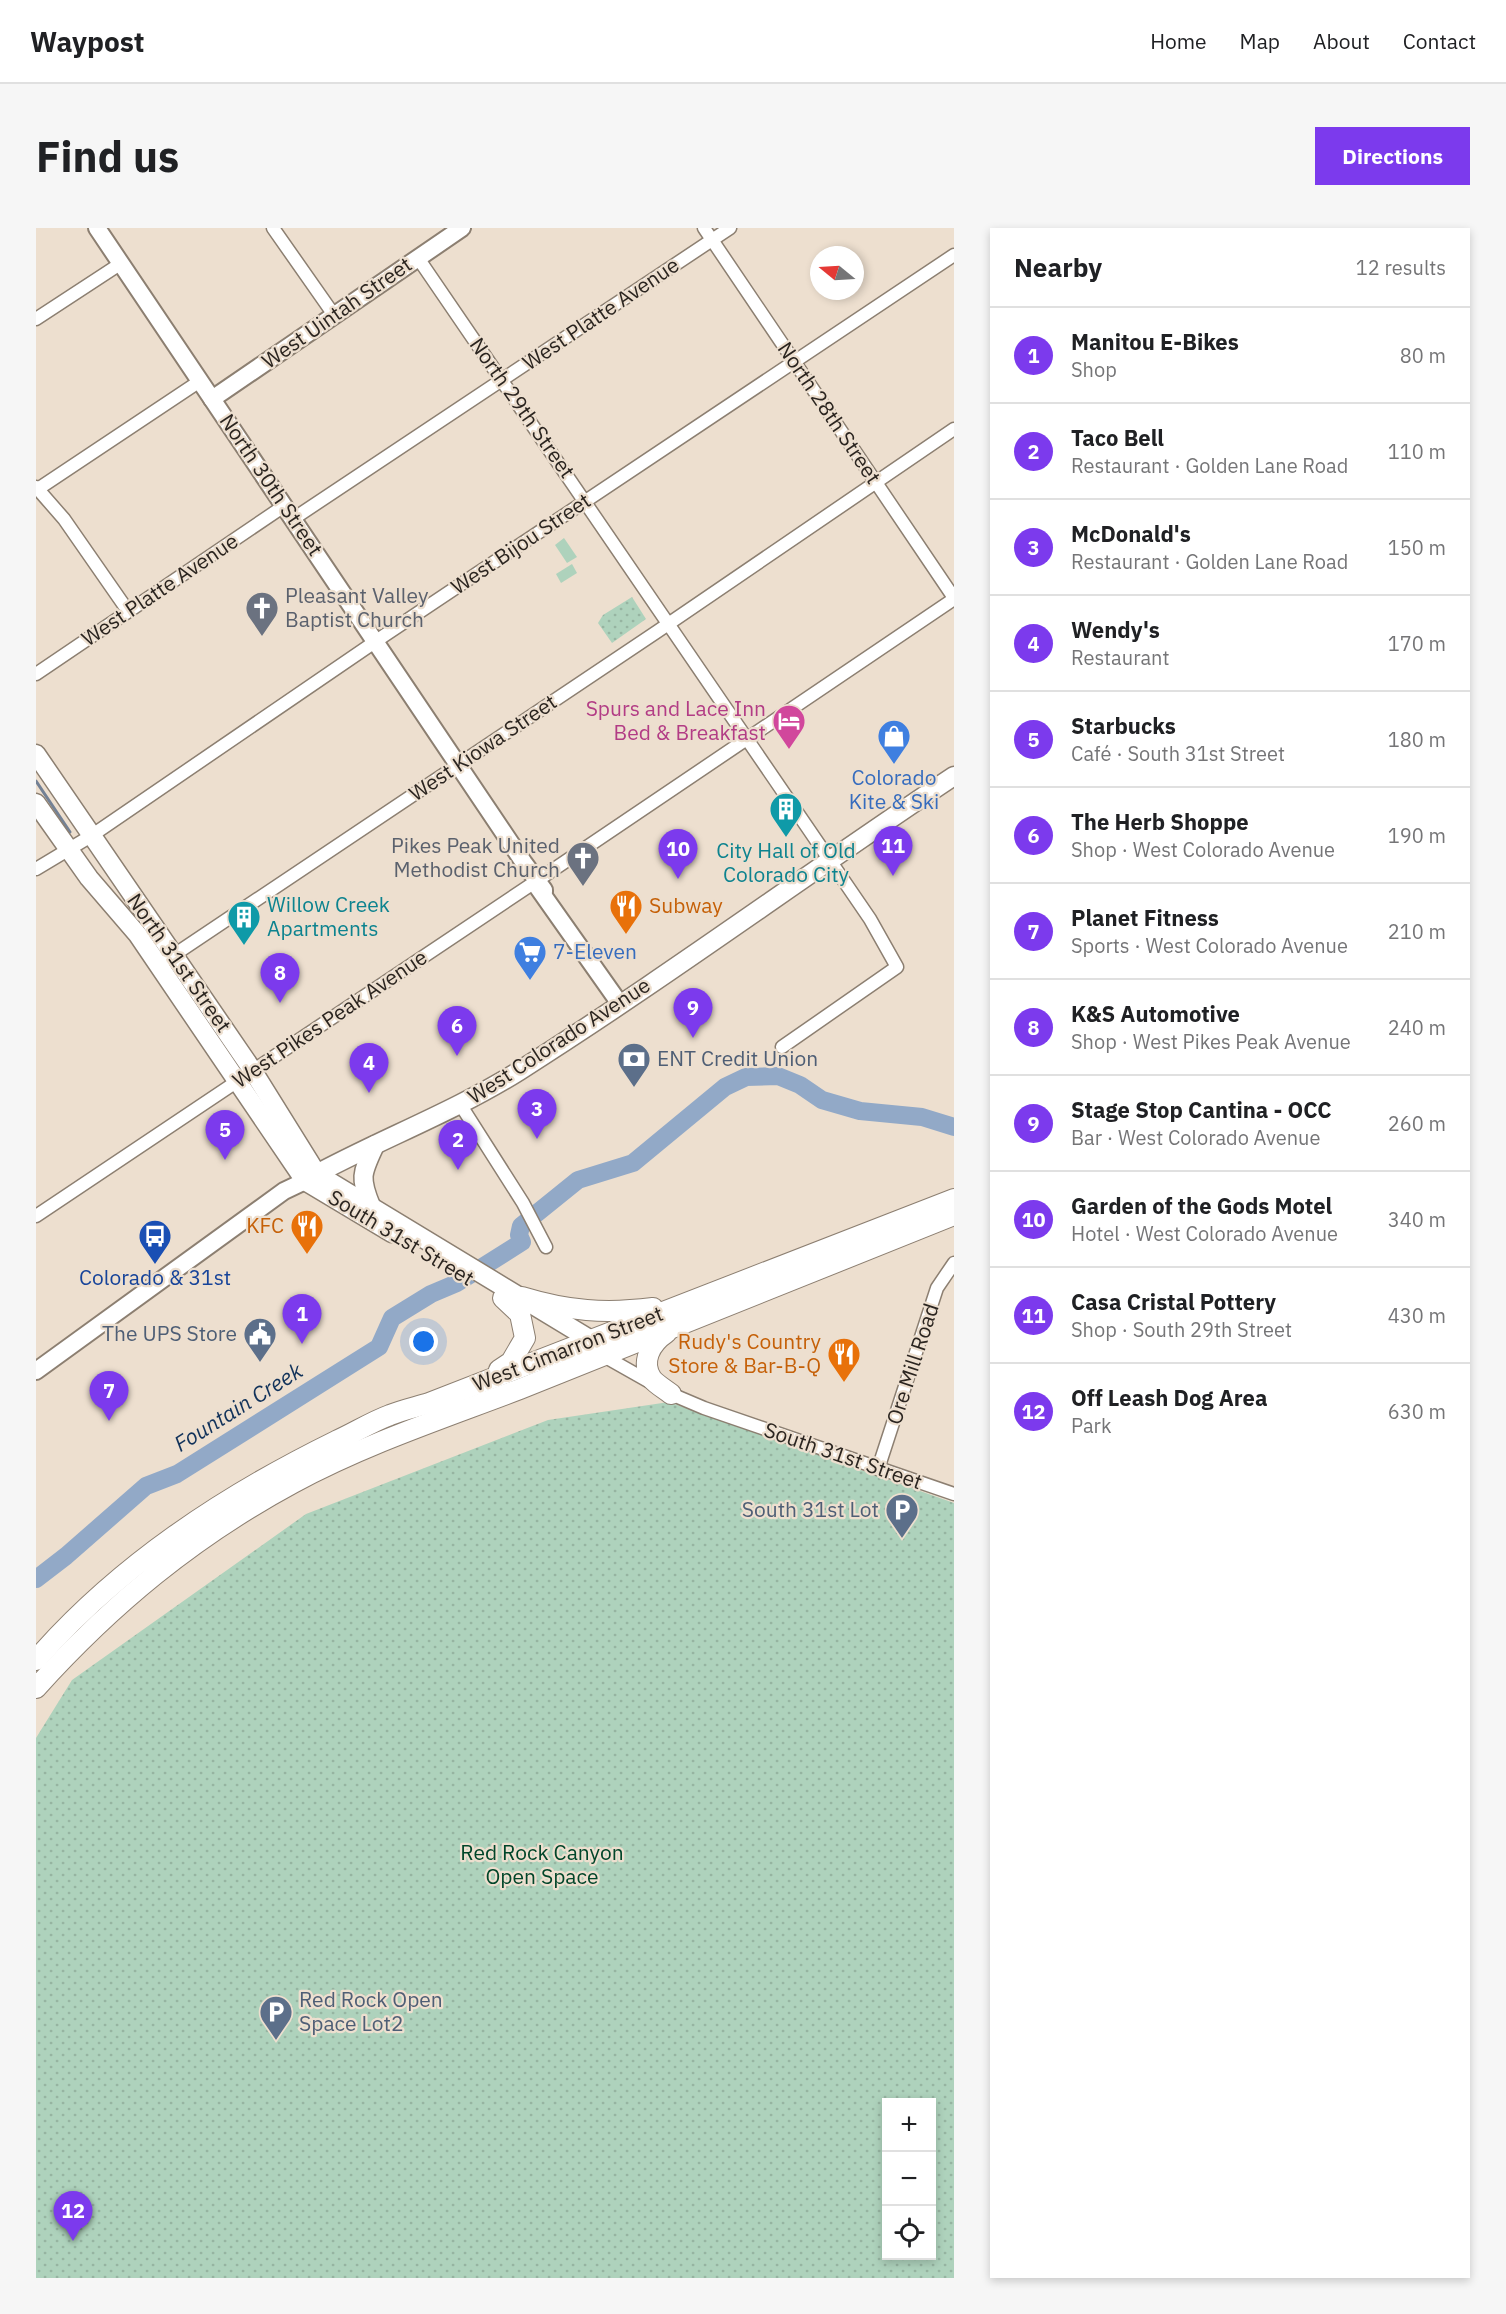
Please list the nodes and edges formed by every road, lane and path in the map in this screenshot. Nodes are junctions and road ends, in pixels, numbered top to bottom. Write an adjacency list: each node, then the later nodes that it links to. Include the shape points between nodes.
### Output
1 (97, 228): 9 (main road, North 30th Street)
2 (273, 228): 10 (street)
3 (462, 228): 8 (main road, West Uintah Street)
4 (704, 228): 6 (street, North 28th Street)
5 (730, 228): 6 (street, West Platte Avenue)
6 (712, 240): 12 (street, North 28th Street); 13 (street, West Platte Avenue)
7 (954, 255): 12 (street, West Bijou Street)
8 (418, 258): 10 (main road, West Uintah Street); 13 (street, North 29th Street)
9 (120, 264): 11 (street); 14 (main road, North 30th Street)
10 (334, 315): 15 (main road, West Uintah Street)
11 (36, 319)
12 (794, 361): 17 (street, North 28th Street); 19 (street, West Bijou Street)
13 (503, 380): 19 (street, North 29th Street); 20 (street, West Platte Avenue)
14 (200, 381): 15 (main road, North 30th Street); 18 (street)
15 (212, 399): 20 (main road, North 30th Street)
16 (954, 429): 17 (street, West Kiowa Street)
17 (876, 482): 21 (street, North 28th Street); 23 (street, West Kiowa Street)
18 (37, 488): 22 (street, via 64,519)
19 (586, 501): 23 (street, North 29th Street); 24 (street, West Bijou Street)
20 (289, 513): 22 (street, West Platte Avenue); 24 (main road, North 30th Street)
21 (954, 598): 26 (street, West Pikes Peak Avenue)
22 (128, 611): 25 (street, West Platte Avenue)
23 (668, 624): 26 (street, North 29th Street); 28 (street, West Kiowa Street)
24 (376, 641): 28 (main road, North 30th Street); 31 (street, West Bijou Street)
25 (36, 674)
26 (745, 739): 33 (street, North 29th Street); 35 (street, West Pikes Peak Avenue)
27 (36, 754): 31 (main road, North 31st Street)
28 (458, 764): 35 (main road, North 30th Street); 36 (street, West Kiowa Street)
29 (954, 776): 33 (main road, West Colorado Avenue)
30 (36, 803): 32 (main road, North 31st Street)
31 (90, 836): 32 (street, West Bijou Street); 36 (main road, North 31st Street)
32 (67, 850): 34 (street, West Bijou Street); 36 (main road, North 31st Street, via 113,908)
33 (829, 860): 37 (main road, West Colorado Avenue); 38 (street, North 29th Street, via 897,967)
34 (36, 869)
35 (539, 885): 37 (main road, North 30th Street); 39 (street, West Pikes Peak Avenue)
36 (166, 960): 39 (main road, North 31st Street)
37 (620, 1004): 40 (main road, West Colorado Avenue, via 519,1071)
38 (782, 1047)
39 (246, 1076): 42 (main road, South 31st Street, via 292,1163); 46 (street, West Pikes Peak Avenue)
40 (460, 1104): 41 (main road, West Colorado Avenue); 47 (street)
41 (375, 1145): 42 (main road, West Colorado Avenue); 44 (main road, via 362,1186)
42 (311, 1177): 44 (main road, South 31st Street); 48 (main road, South 31st Street); 54 (main road, West Colorado Avenue, via 284,1191)
43 (954, 1198): 51 (highway, West Cimarron Street)
44 (371, 1206): 48 (main road, South 31st Street)
45 (954, 1215): 52 (highway, West Cimarron Street)
46 (36, 1216)
47 (546, 1247)
48 (453, 1262): 50 (main road, South 31st Street)
49 (954, 1263): 57 (street, Ore Mill Road, via 937,1288)
50 (501, 1291): 51 (highway, via 576,1310 600,1312); 53 (main road, South 31st Street); 56 (highway, via 520,1314 525,1338 512,1362)
51 (691, 1301): 53 (highway, West Cimarron Street)
52 (678, 1326): 53 (highway, West Cimarron Street); 55 (highway, via 654,1344 646,1365 653,1379)
53 (591, 1347): 55 (street, South 31st Street); 56 (highway, West Cimarron Street); 59 (highway, West Cimarron Street, via 452,1414 327,1466)
54 (36, 1371)
55 (671, 1394): 57 (street, South 31st Street)
56 (429, 1403): 59 (highway, West Cimarron Street, via 388,1416 306,1455 232,1497)
57 (878, 1469): 58 (street, South 31st Street)
58 (954, 1494)
59 (198, 1530): 60 (highway, via 142,1560); 61 (highway, via 162,1568 88,1632)
60 (36, 1660)
61 (36, 1688)

